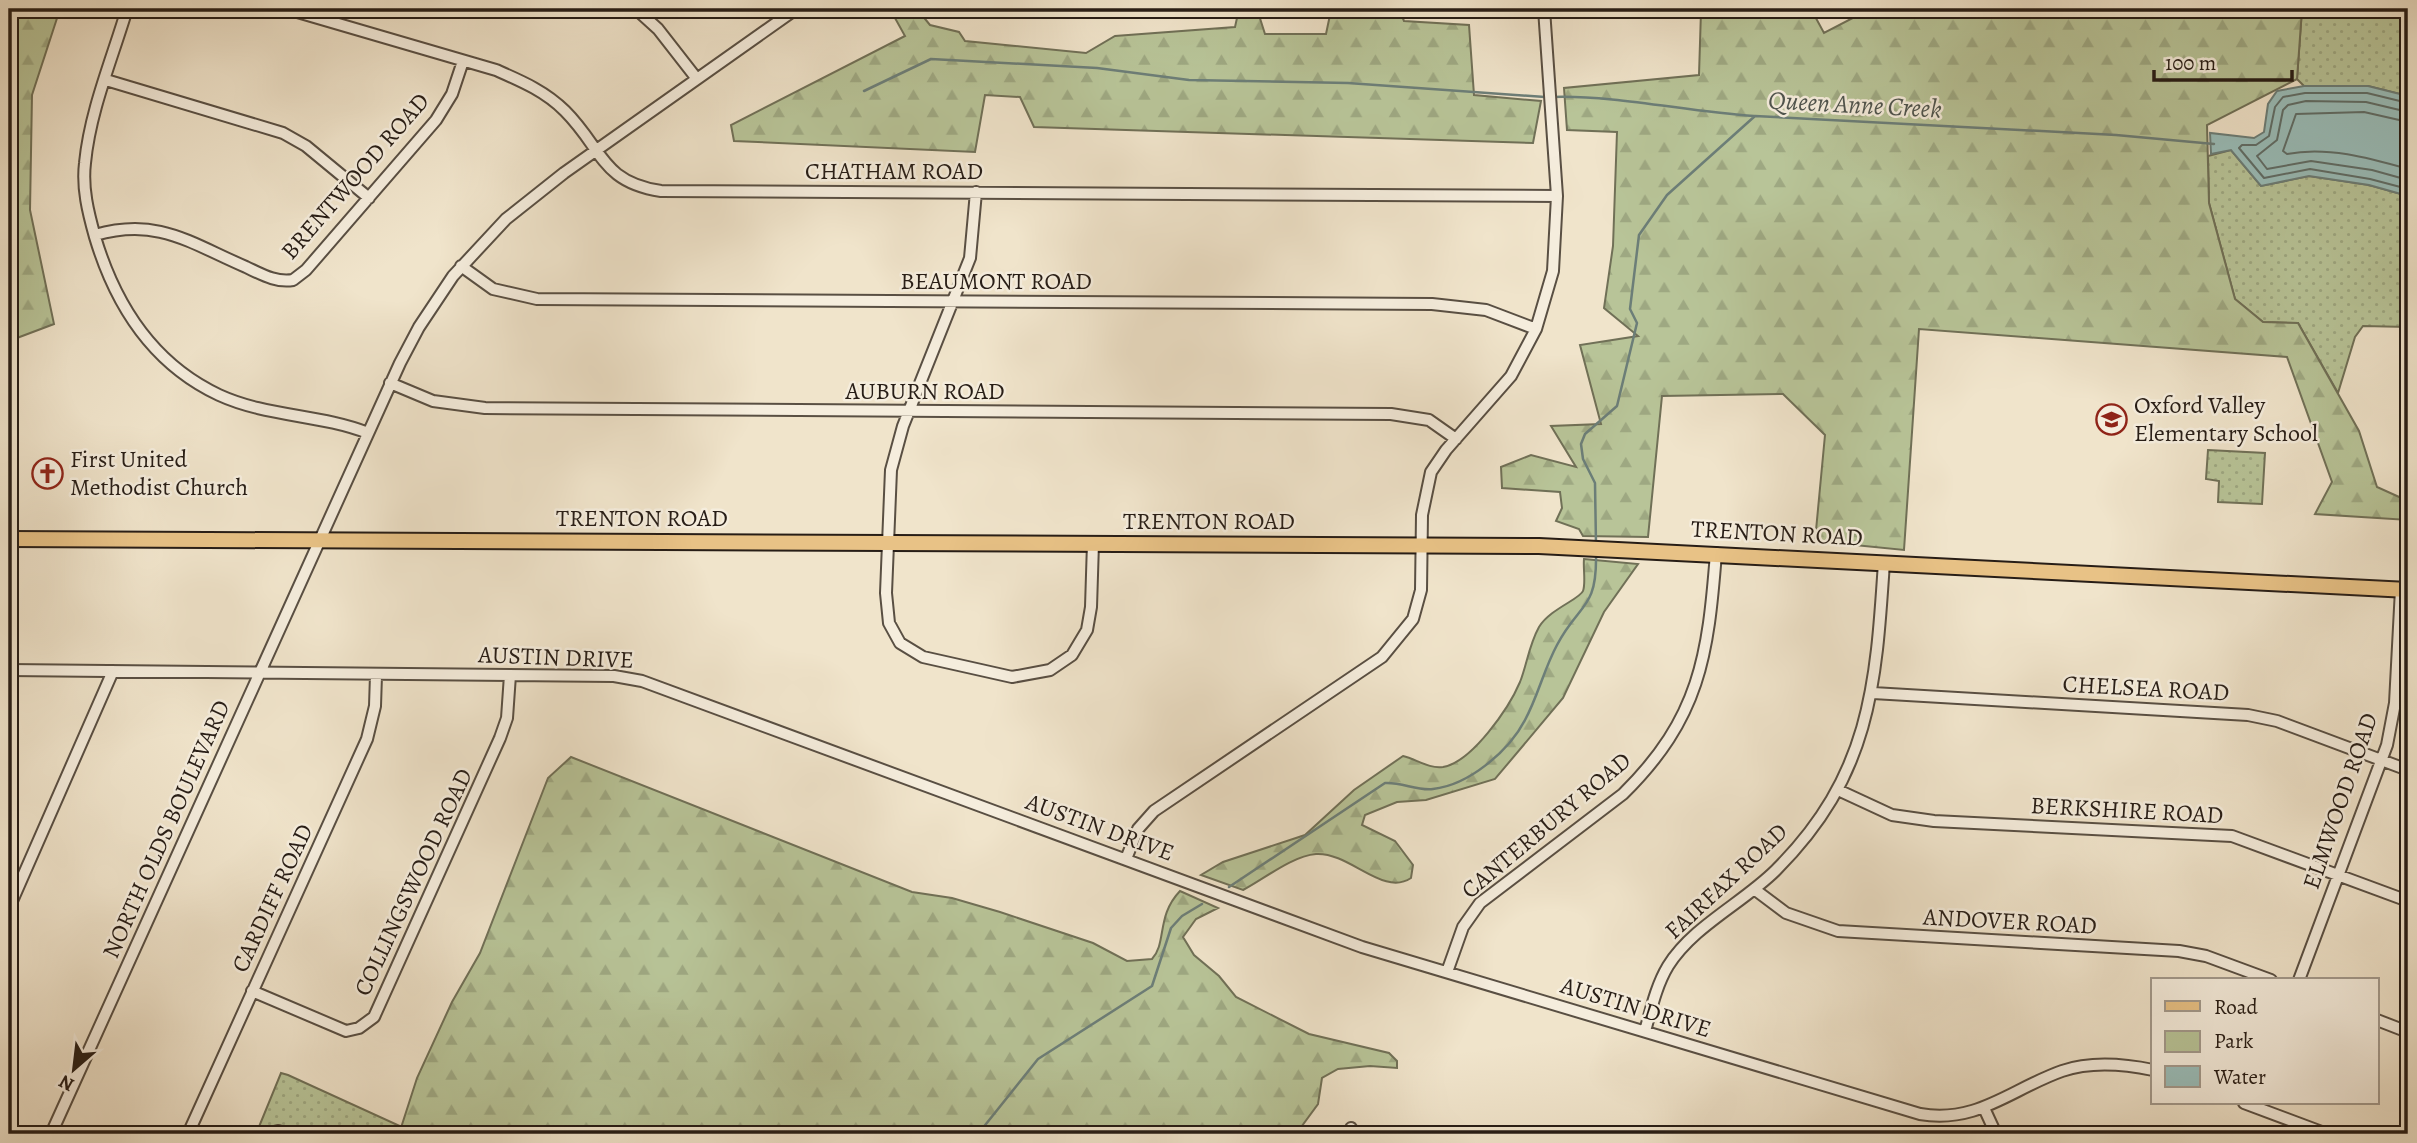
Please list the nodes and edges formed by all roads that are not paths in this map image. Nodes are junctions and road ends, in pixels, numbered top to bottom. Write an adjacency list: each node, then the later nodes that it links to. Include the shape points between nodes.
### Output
1 (127, 9): 9 (street)
2 (287, 9): 7 (street, CHATHAM ROAD)
3 (636, 9): 8 (street)
4 (796, 9): 6 (street, NORTH OLDS BOULEVARD)
5 (1544, 9): 12 (street)
6 (781, 13): 8 (street, NORTH OLDS BOULEVARD)
7 (463, 61): 10 (street, CHATHAM ROAD, via 496,70 546,95 567,113); 13 (street, BRENTWOOD ROAD, via 446,105)
8 (697, 79): 10 (street, NORTH OLDS BOULEVARD)
9 (106, 80): 13 (street, via 283,133); 14 (street, via 84,165)
10 (596, 151): 11 (street, CHATHAM ROAD, via 622,180 661,191); 15 (street, NORTH OLDS BOULEVARD, via 506,219)
11 (976, 192): 12 (street, CHATHAM ROAD); 16 (street, via 973,246)
12 (1557, 196): 17 (street, via 1553,271)
13 (369, 198): 14 (street, BRENTWOOD ROAD, via 306,270 288,281 270,278 151,228)
14 (95, 234): 20 (street, via 104,267 128,314 154,348 183,373 245,405 331,419)
15 (461, 266): 16 (street, BEAUMONT ROAD, via 493,289 537,299); 18 (street, NORTH OLDS BOULEVARD, via 419,327)
16 (954, 302): 17 (street, BEAUMONT ROAD, via 1432,304 1486,310); 19 (street)
17 (1536, 329): 21 (street, via 1511,376)
18 (390, 383): 19 (street, AUBURN ROAD, via 433,401 485,408); 20 (street, NORTH OLDS BOULEVARD)
19 (909, 411): 21 (street, AUBURN ROAD, via 1413,415); 24 (street, via 891,470)
20 (369, 433): 23 (street, NORTH OLDS BOULEVARD)
21 (1456, 439): 26 (street, via 1437,462 1426,489)
22 (9, 540): 23 (main road, TRENTON ROAD)
23 (320, 541): 24 (main road, TRENTON ROAD); 32 (street, NORTH OLDS BOULEVARD)
24 (887, 542): 25 (main road, TRENTON ROAD); 25 (street, via 886,612 900,643 923,657 1012,677 1038,675 1059,666 1082,640 1091,607)
25 (1093, 543): 26 (main road, TRENTON ROAD)
26 (1423, 545): 27 (main road, TRENTON ROAD); 39 (street, via 1417,610 1392,647 1154,811 1138,829)
27 (1716, 553): 28 (main road, TRENTON ROAD); 44 (street, CANTERBURY ROAD, via 1704,660 1675,730 1623,794 1480,903 1463,928)
28 (1884, 562): 29 (main road, TRENTON ROAD); 35 (street, FAIRFAX ROAD)
29 (2405, 589): 36 (street, ELMWOOD ROAD, via 2395,703)
30 (9, 670): 31 (street, AUSTIN DRIVE)
31 (113, 671): 32 (street, AUSTIN DRIVE); 43 (street)
32 (260, 673): 33 (street, AUSTIN DRIVE); 54 (street, NORTH OLDS BOULEVARD)
33 (376, 675): 34 (street, AUSTIN DRIVE); 47 (street, CARDIFF ROAD, via 367,739)
34 (510, 675): 39 (street, AUSTIN DRIVE, via 614,676 642,681); 47 (street, COLLINGSWOOD ROAD, via 507,718 500,738 373,1017 346,1031)
35 (1873, 693): 36 (street, CHELSEA ROAD, via 2248,715 2277,721); 38 (street, FAIRFAX ROAD)
36 (2382, 760): 37 (street, CHELSEA ROAD); 40 (street, ELMWOOD ROAD)
37 (2408, 770)
38 (1838, 790): 40 (street, BERKSHIRE ROAD, via 1892,815 1920,819 2232,836); 41 (street, FAIRFAX ROAD, via 1815,825)
39 (1126, 859): 44 (street, AUSTIN DRIVE, via 1362,947)
40 (2338, 875): 42 (street, BERKSHIRE ROAD); 46 (street, ELMWOOD ROAD)
41 (1754, 889): 45 (street, ANDOVER ROAD, via 1799,920 1838,931 2187,952); 49 (street, FAIRFAX ROAD, via 1698,934 1670,964)
42 (2408, 901)
43 (9, 908)
44 (1447, 972): 49 (street, AUSTIN DRIVE)
45 (2265, 978)
46 (2300, 978)
47 (252, 991): 55 (street, CARDIFF ROAD)
48 (2378, 1020): 50 (street)
49 (1645, 1031): 53 (street, AUSTIN DRIVE, via 1920,1114 1951,1118)
50 (2408, 1032)
51 (2151, 1070): 53 (street, AUSTIN DRIVE, via 2115,1065 2070,1069)
52 (2249, 1104): 59 (street)
53 (1983, 1108): 58 (street)
54 (51, 1134)
55 (188, 1134)
56 (266, 1134): 57 (street)
57 (288, 1134)
58 (1996, 1134)
59 (2327, 1134)

